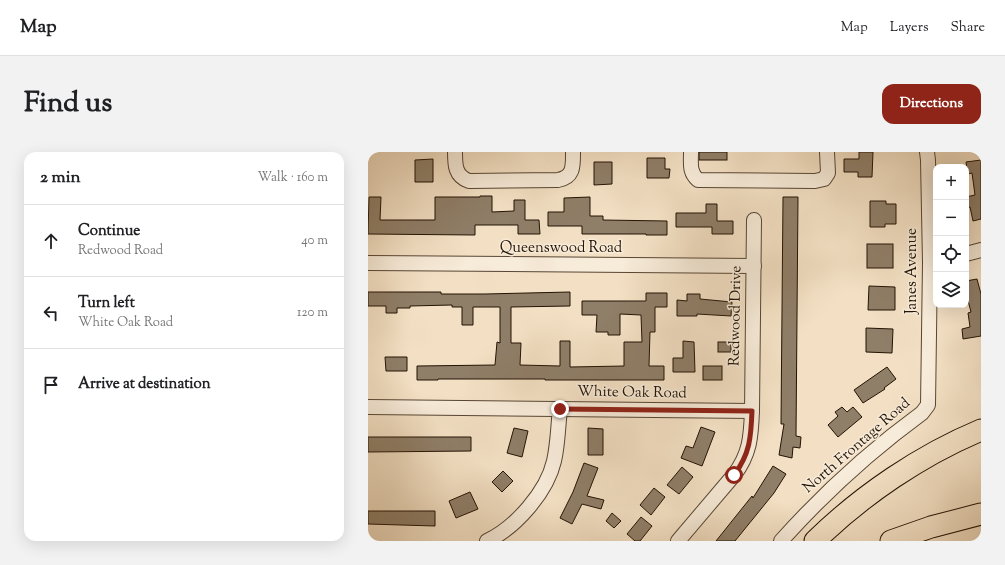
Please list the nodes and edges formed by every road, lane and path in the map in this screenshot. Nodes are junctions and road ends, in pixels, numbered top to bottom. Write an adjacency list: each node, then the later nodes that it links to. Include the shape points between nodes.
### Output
1 (455, 152): 2 (street, via 456,171 463,179 469,181 564,179 572,171)
2 (573, 152)
3 (691, 152): 4 (street, via 690,167 698,180 815,181 824,178 828,173)
4 (827, 152)
5 (927, 152): 10 (street, Janes Avenue)
6 (754, 220): 11 (street, Redwood Drive)
7 (981, 250): 8 (street)
8 (969, 253)
9 (368, 263): 11 (street, Queenswood Road)
10 (933, 263): 12 (street, Janes Avenue)
11 (754, 266): 15 (street, Redwood Drive)
12 (928, 389): 20 (street, North Frontage Road, via 928,405 922,413 866,457 822,497)
13 (368, 407): 14 (street, White Oak Road)
14 (560, 409): 15 (street, White Oak Road); 18 (street, via 554,462 538,496 509,527)
15 (752, 411): 19 (street, Redwood Drive, via 748,452 742,464)
16 (981, 430): 21 (highway, via 946,446 904,472 864,499)
17 (981, 514): 22 (highway)
18 (487, 541)
19 (678, 541)
20 (781, 541)
21 (815, 541)
22 (891, 541)

